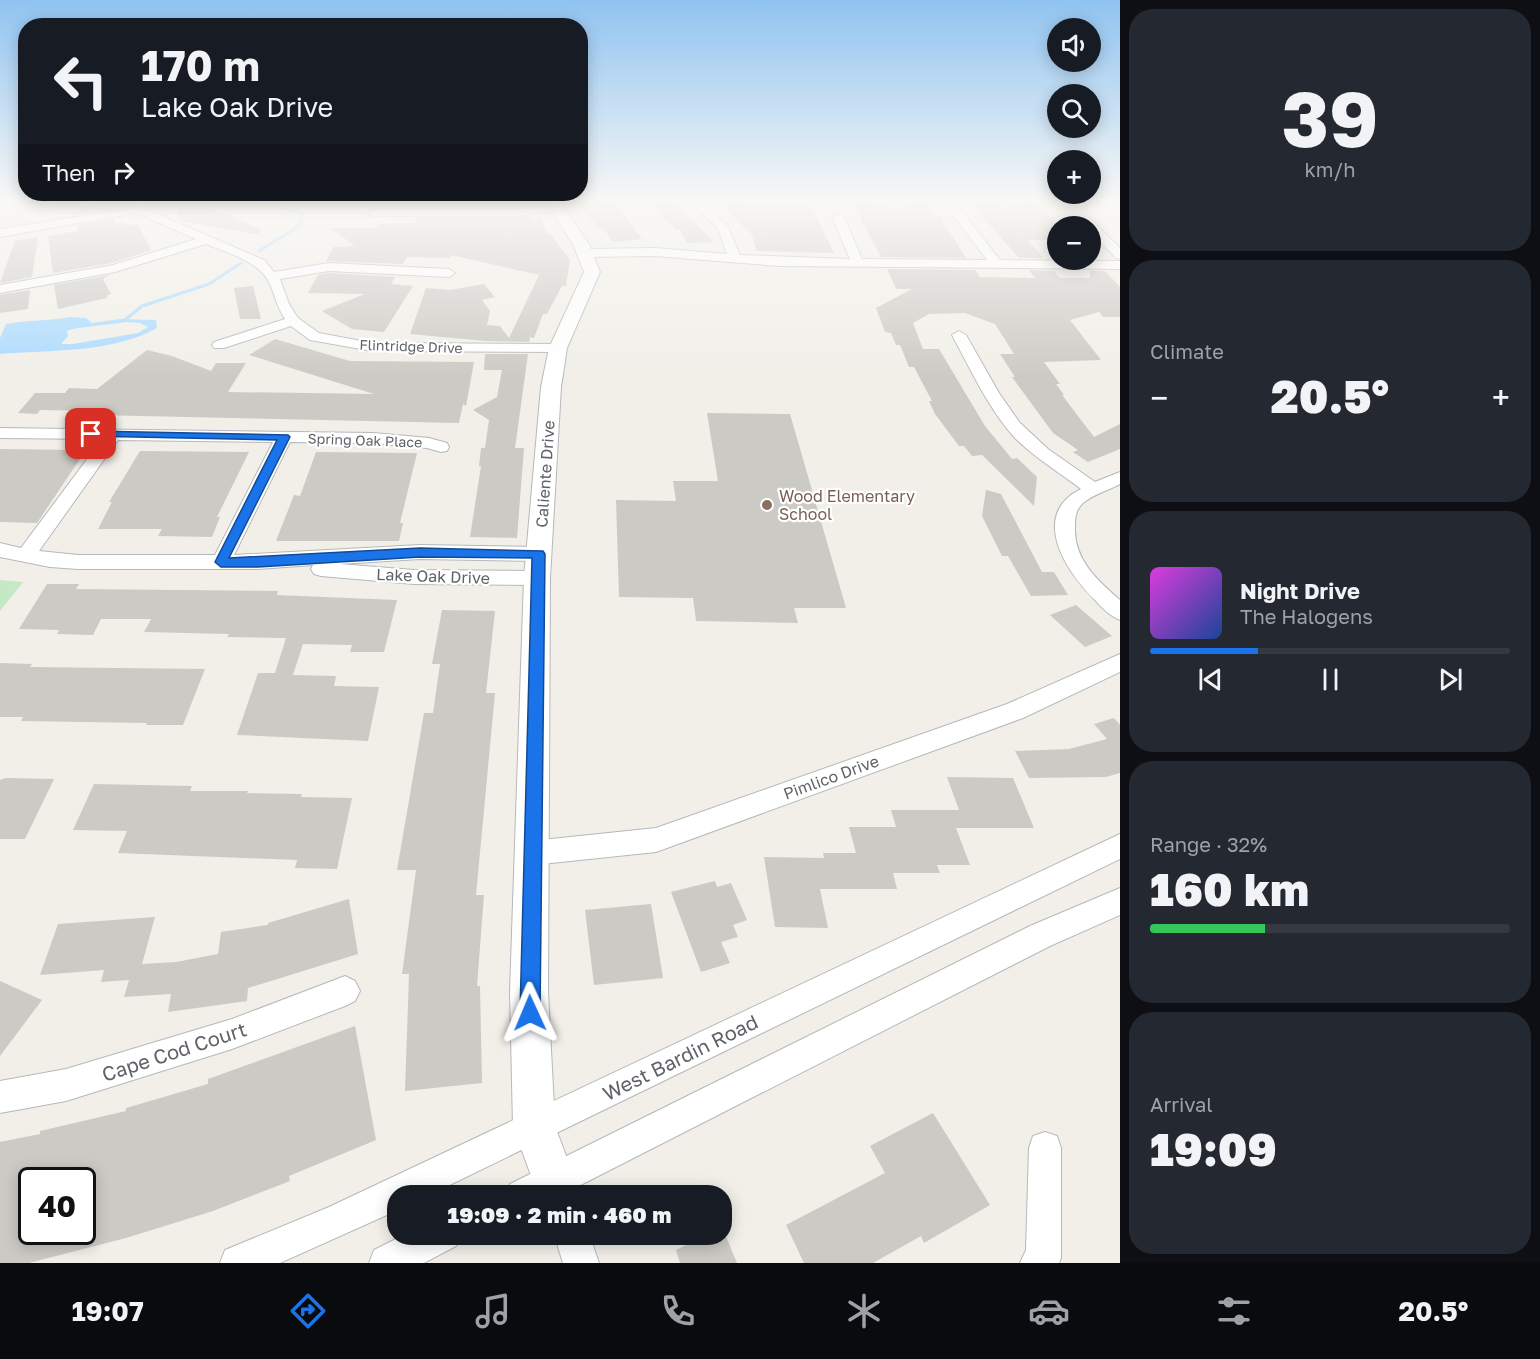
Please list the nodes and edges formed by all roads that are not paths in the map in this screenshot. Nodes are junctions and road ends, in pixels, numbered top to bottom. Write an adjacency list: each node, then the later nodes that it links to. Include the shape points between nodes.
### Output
1 (142, 260): 12 (street, via 105,271)
2 (253, 260): 11 (street)
3 (589, 260): 16 (street, Caliente Drive, via 592,272)
4 (756, 260): 7 (street)
5 (857, 260): 7 (street)
6 (992, 260): 8 (street)
7 (858, 263): 8 (street)
8 (996, 265): 9 (street)
9 (1120, 265)
10 (449, 273): 11 (street, via 328,267)
11 (273, 276): 13 (street, Flintridge Drive, via 282,304)
12 (0, 290)
13 (293, 321): 15 (street); 16 (street, Flintridge Drive, via 315,337 372,347)
14 (958, 334): 22 (street, via 1015,427)
15 (219, 345)
16 (558, 348): 26 (street, Caliente Drive, via 551,387)
17 (0, 433): 18 (street, Spring Oak Place)
18 (114, 434): 19 (street, Spring Oak Place); 24 (street)
19 (284, 437): 20 (street, Spring Oak Place, via 374,438); 25 (street)
20 (441, 447)
21 (1120, 477): 22 (street)
22 (1094, 490): 27 (street, via 1078,498 1066,513 1066,544 1093,586)
23 (0, 550): 24 (street, Lake Oak Drive)
24 (26, 555): 25 (street, Lake Oak Drive, via 78,562)
25 (221, 562): 26 (street, Lake Oak Drive, via 414,577)
26 (537, 566): 30 (street, Caliente Drive)
27 (1120, 612)
28 (1120, 662): 30 (street, Pimlico Drive, via 1015,711 656,840)
29 (1120, 846): 34 (street, West Bardin Road)
30 (532, 853): 34 (street, Caliente Drive, via 529,992)
31 (1120, 901): 37 (street, via 1040,936)
32 (345, 991): 33 (street, Cape Cod Court, via 210,1041 66,1085)
33 (0, 1097)
34 (534, 1126): 36 (street, Caliente Drive); 40 (street, West Bardin Road, via 341,1219)
35 (1045, 1148): 43 (street, via 1043,1258)
36 (554, 1185)
37 (561, 1185)
38 (422, 1245): 41 (street)
39 (574, 1245): 42 (street)
40 (238, 1263)
41 (387, 1263)
42 (580, 1263)
43 (1038, 1263)

